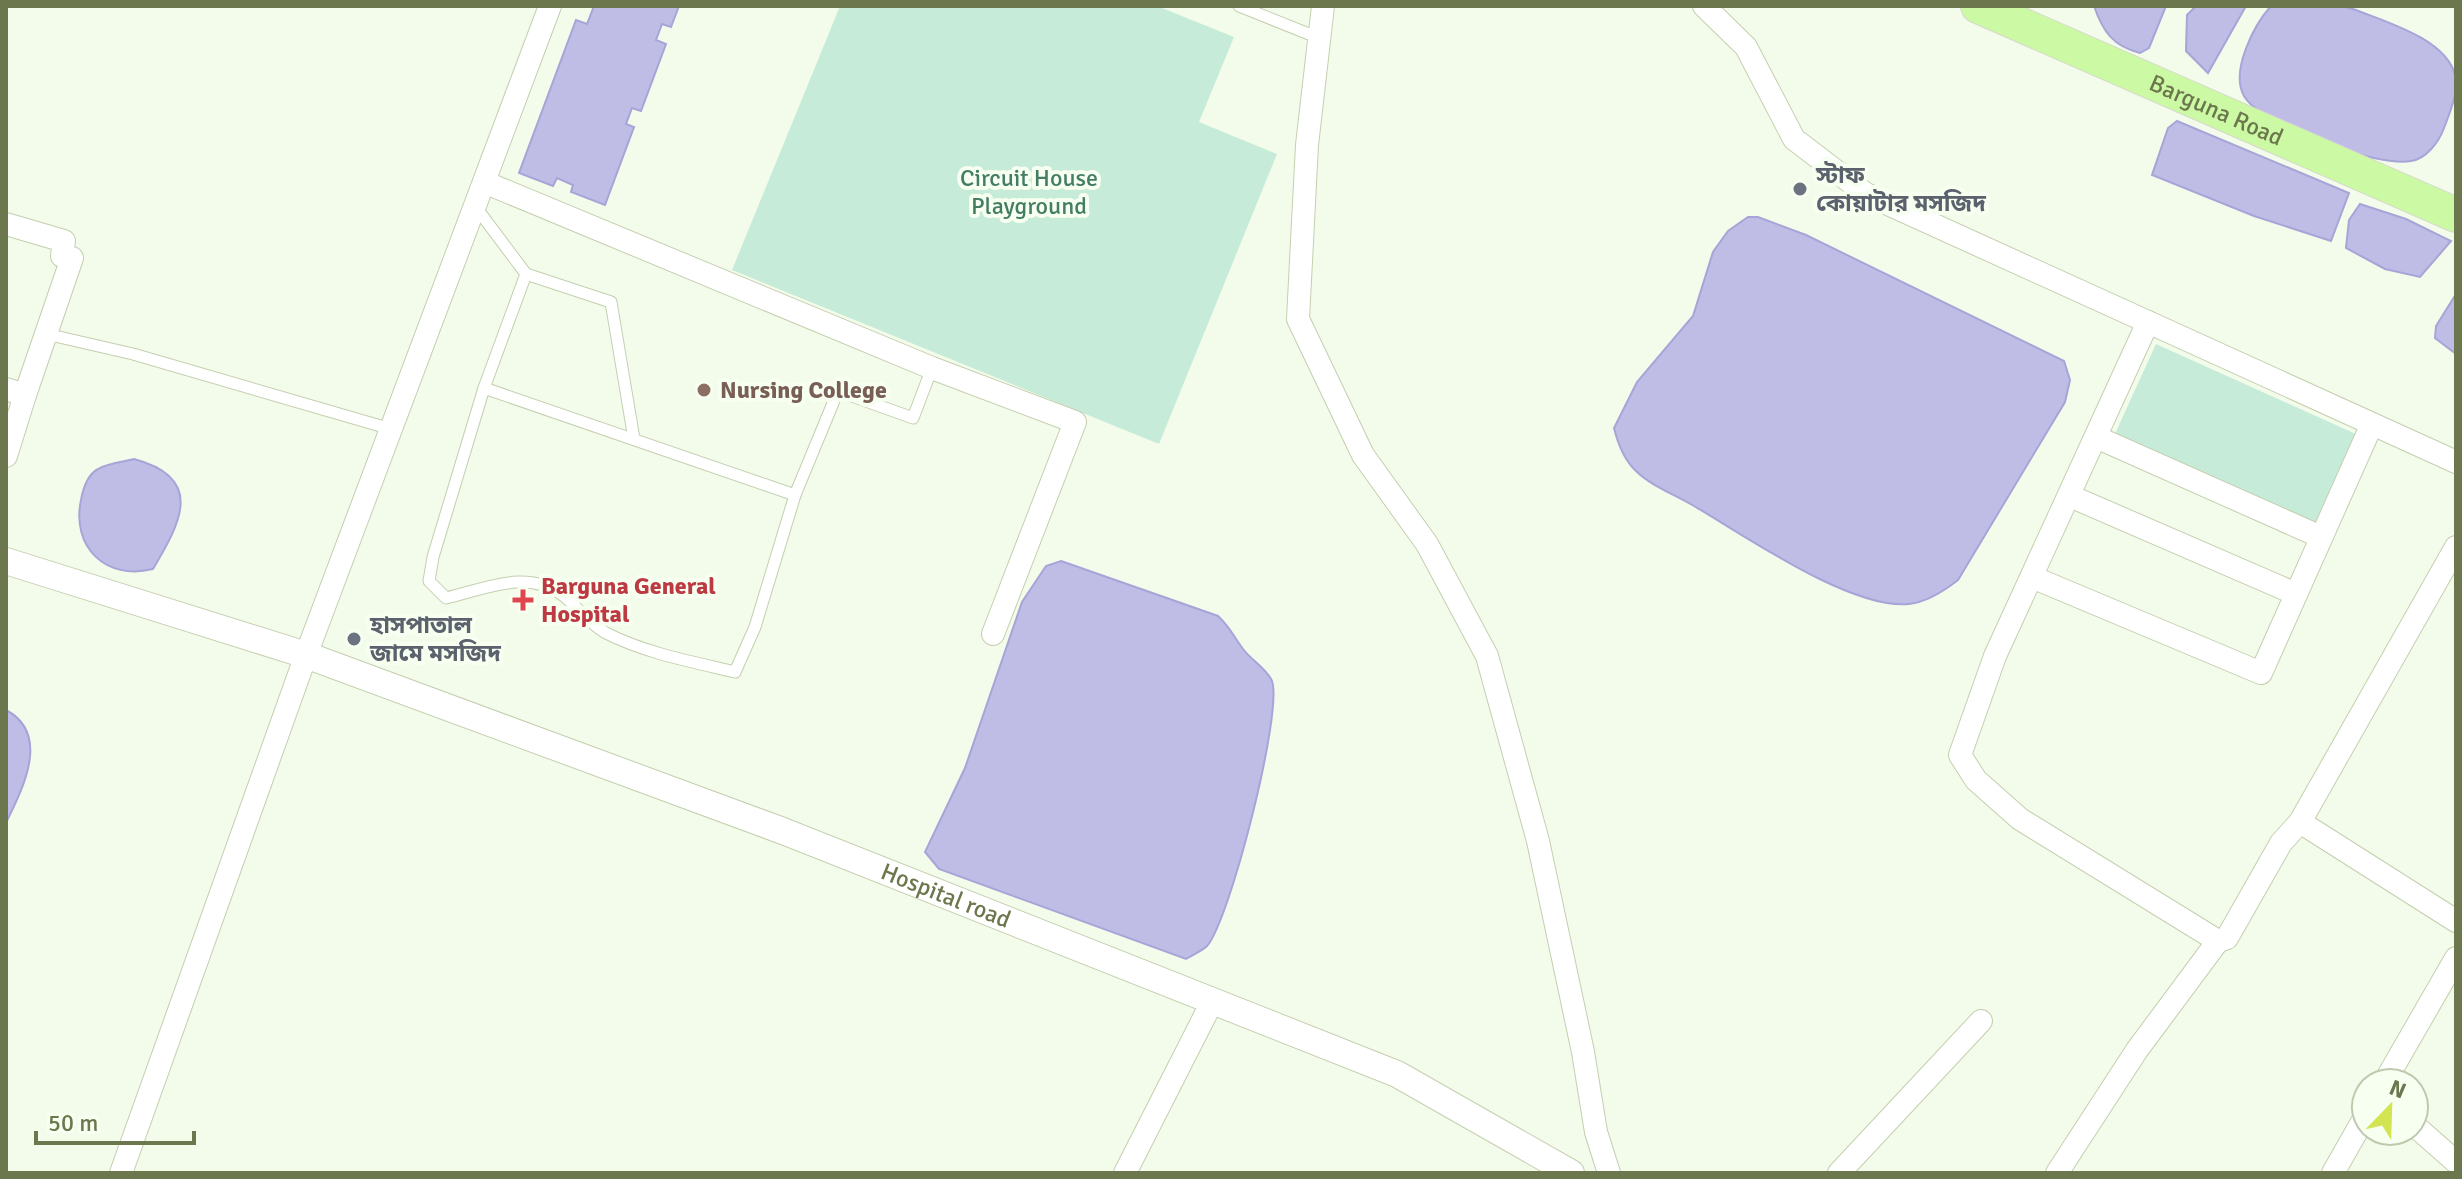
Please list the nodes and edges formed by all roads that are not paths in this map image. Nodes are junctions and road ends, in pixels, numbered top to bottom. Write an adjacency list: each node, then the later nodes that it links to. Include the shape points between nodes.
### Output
1 (550, 6): 7 (street)
2 (1239, 6): 6 (lane)
3 (1323, 6): 6 (street)
4 (1704, 6): 12 (street, via 1746,47 1794,139 1866,194)
5 (1978, 6): 9 (main road, Barguna Road)
6 (1319, 38): 45 (street, via 1298,319 1363,455 1427,544 1487,656 1538,841 1596,1132)
7 (484, 182): 8 (street); 14 (street)
8 (475, 205): 11 (lane); 18 (street)
9 (2456, 215)
10 (6, 224): 13 (street, via 64,241 62,256 72,258)
11 (526, 274): 15 (lane); 20 (lane, via 611,302)
12 (2148, 322): 17 (street); 19 (street)
13 (46, 334): 16 (street); 18 (lane)
14 (932, 368): 23 (lane, via 913,418 838,391); 30 (street, via 1075,422)
15 (484, 388): 20 (lane); 23 (lane, via 433,557 429,581 446,598 492,585 532,582 559,592 603,632 735,672 755,627)
16 (15, 392): 21 (street)
17 (2372, 424): 22 (street); 25 (street)
18 (391, 429): 31 (street)
19 (2096, 437): 24 (street); 25 (street)
20 (634, 439): 23 (lane)
21 (6, 456)
22 (2456, 462)
23 (795, 495)
24 (2070, 496): 28 (street); 29 (street)
25 (2321, 537): 29 (street)
26 (2456, 547): 32 (street)
27 (6, 561): 31 (street, Hospital road)
28 (2032, 577): 29 (street, via 2261,673); 34 (street, via 1995,656 1960,755 1976,780 2020,819)
29 (2296, 594)
30 (993, 634)
31 (306, 655): 36 (street, Hospital road, via 783,831); 42 (street)
32 (2300, 822): 33 (street); 34 (street, via 2281,843 2227,938)
33 (2456, 921)
34 (2218, 941): 47 (street, via 2145,1038)
35 (2456, 958): 38 (street)
36 (1213, 1000): 43 (street); 44 (street, Hospital road, via 1397,1074)
37 (1981, 1021): 46 (street)
38 (2393, 1067)
39 (2430, 1139): 41 (street)
40 (2350, 1143): 48 (street)
41 (2456, 1162)
42 (121, 1173)
43 (1125, 1173)
44 (1571, 1173)
45 (1609, 1173)
46 (1839, 1173)
47 (2057, 1173)
48 (2333, 1173)

